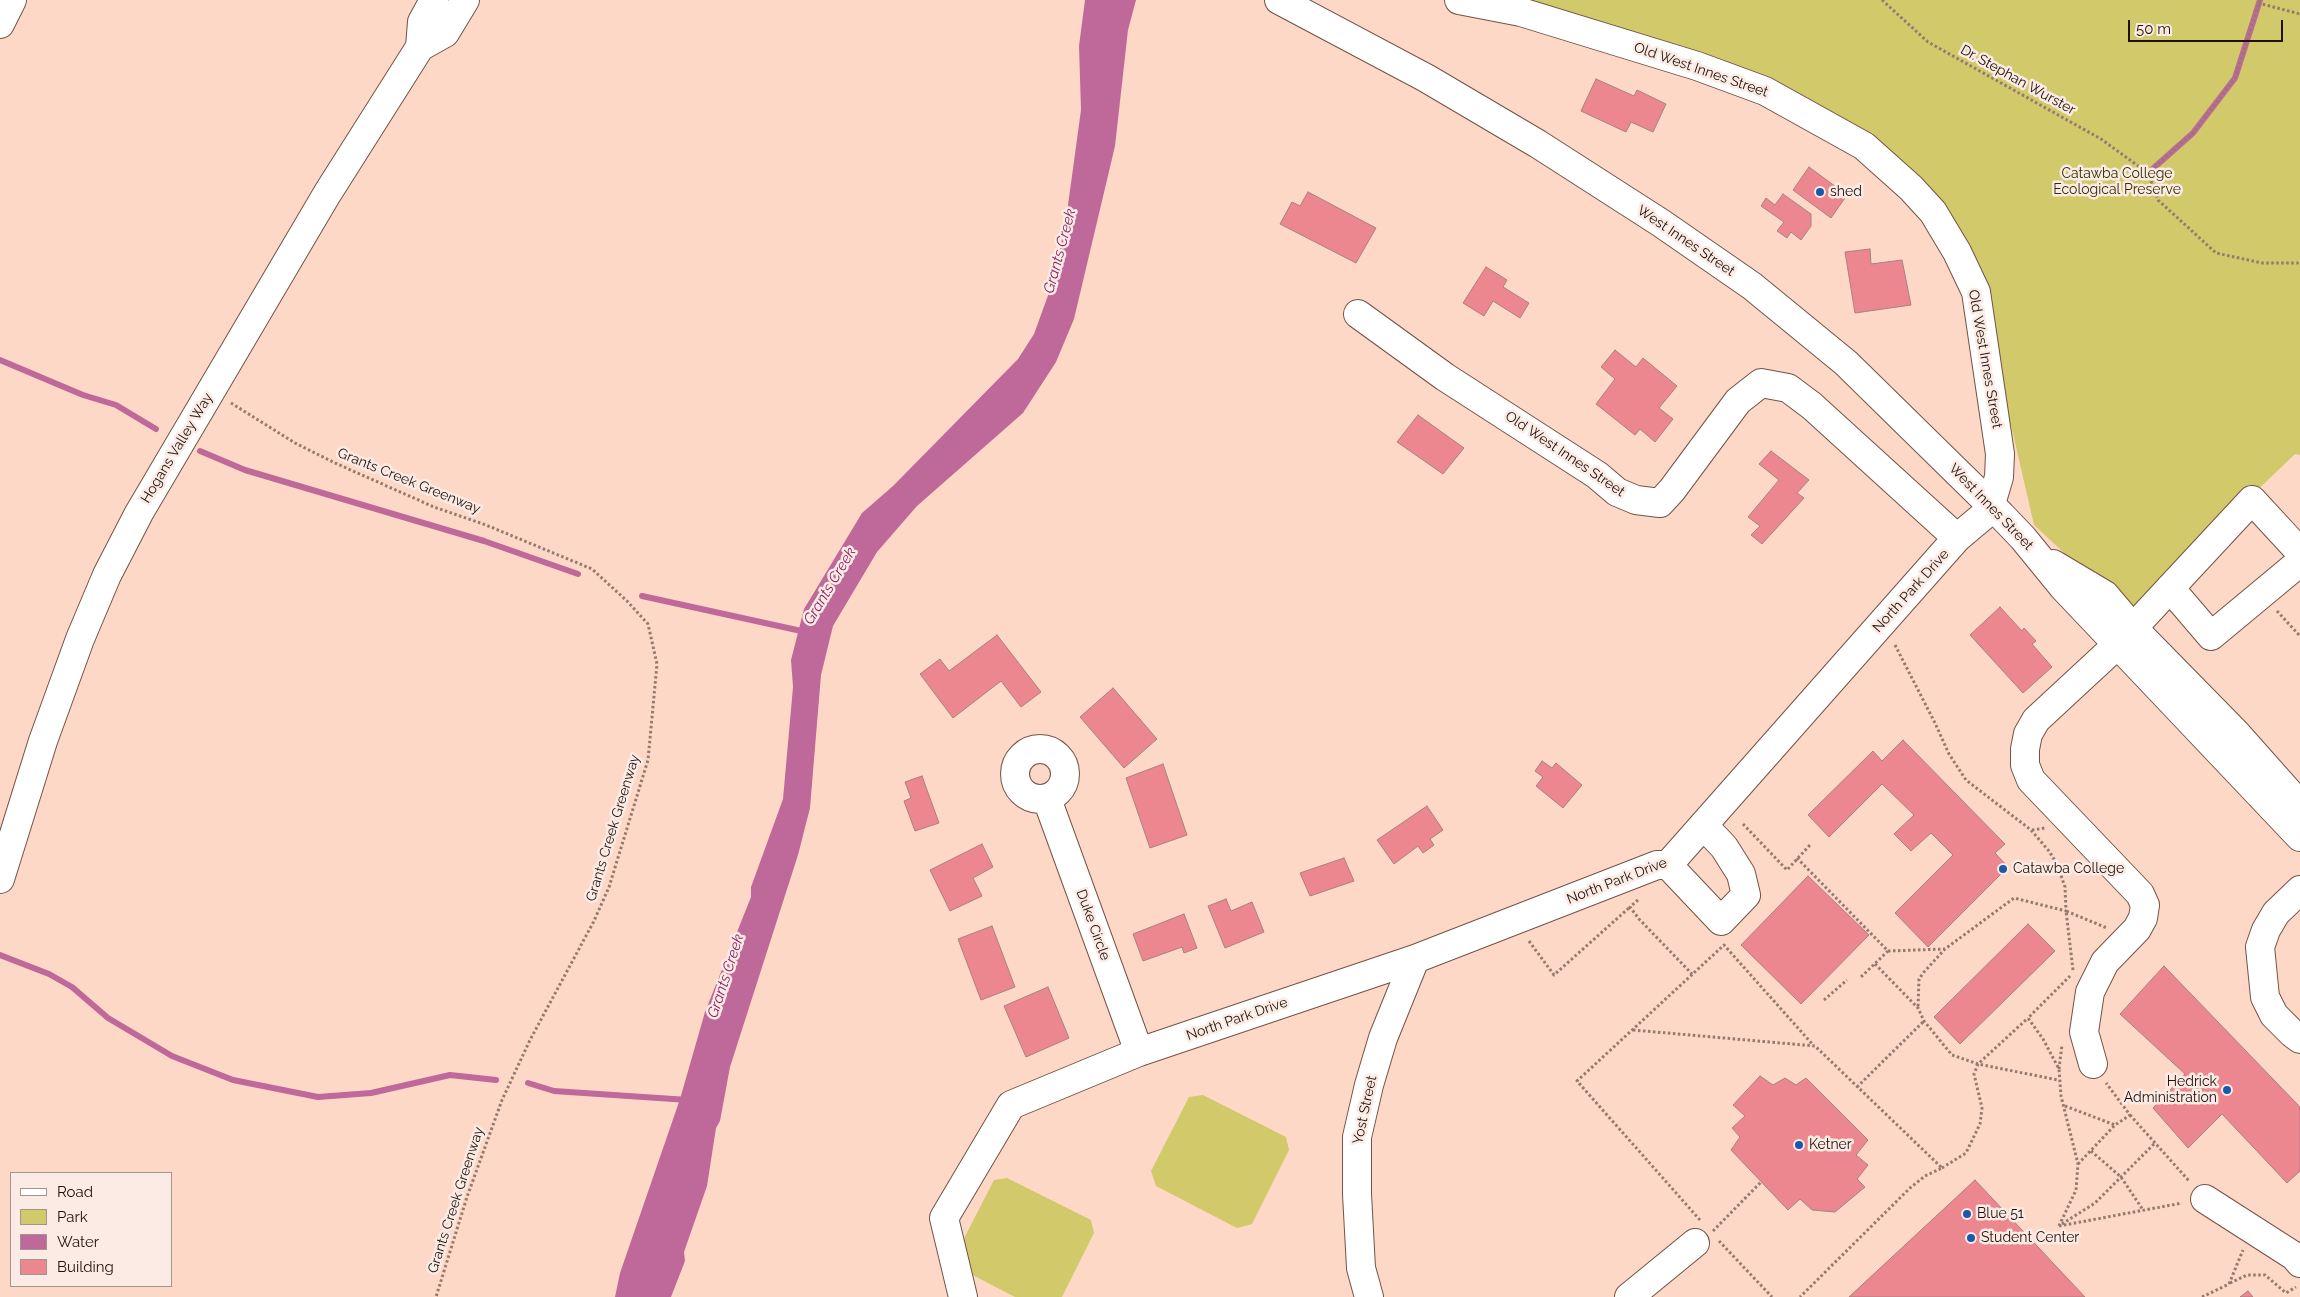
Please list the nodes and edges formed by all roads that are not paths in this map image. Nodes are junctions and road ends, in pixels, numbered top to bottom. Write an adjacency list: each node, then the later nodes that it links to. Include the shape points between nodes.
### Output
1 (12, 0): 6 (street)
2 (434, 0): 7 (street, Hogans Valley Way, via 422,22)
3 (465, 0): 7 (street, Hogans Valley Way, via 445,33)
4 (1279, 0): 9 (street, West Innes Street, via 1426,78 1538,144 1752,286 1846,363)
5 (1459, 0): 9 (street, Old West Innes Street, via 1521,12 1697,66 1765,91 1864,146 1911,188 1933,212 1976,292 2000,454)
6 (0, 24)
7 (420, 48): 20 (street, Hogans Valley Way, via 327,194 138,513 80,639 43,741)
8 (1358, 314): 10 (street, Old West Innes Street, via 1445,377 1597,475 1617,492 1636,500 1660,503 1738,401 1761,383 1788,388)
9 (1992, 506): 10 (street, North Park Drive); 14 (street, West Innes Street, via 2038,556 2106,595)
10 (1958, 538): 17 (street, North Park Drive)
11 (2300, 552): 13 (street, via 2252,500)
12 (2300, 562): 13 (street, via 2211,636)
13 (2170, 588): 14 (street)
14 (2126, 636): 16 (street, West Innes Street, via 2236,732); 18 (street, West Innes Street); 25 (street, via 2036,720 2028,734 2025,749 2025,765 2032,780 2140,894 2145,905 2137,929 2106,962 2090,992 2084,1032)
15 (1046, 799): 24 (street, Duke Circle)
16 (2300, 805)
17 (1704, 826): 19 (street, North Park Drive); 19 (street, via 1724,847 1740,874 1746,895 1721,921)
18 (2300, 837)
19 (1668, 865): 22 (street, North Park Drive, via 1657,866)
20 (0, 879)
21 (2300, 890): 23 (street, via 2276,913 2260,947 2265,997 2274,1015)
22 (1415, 959): 24 (street, North Park Drive); 30 (street, Yost Street, via 1383,1038 1357,1137 1361,1268)
23 (2300, 1038)
24 (1139, 1052): 29 (street, North Park Drive, via 1011,1105 944,1218)
25 (2093, 1064)
26 (2205, 1199): 28 (street)
27 (1706, 1241): 31 (street)
28 (2298, 1256)
29 (963, 1297)
30 (1368, 1297)
31 (1629, 1297)

